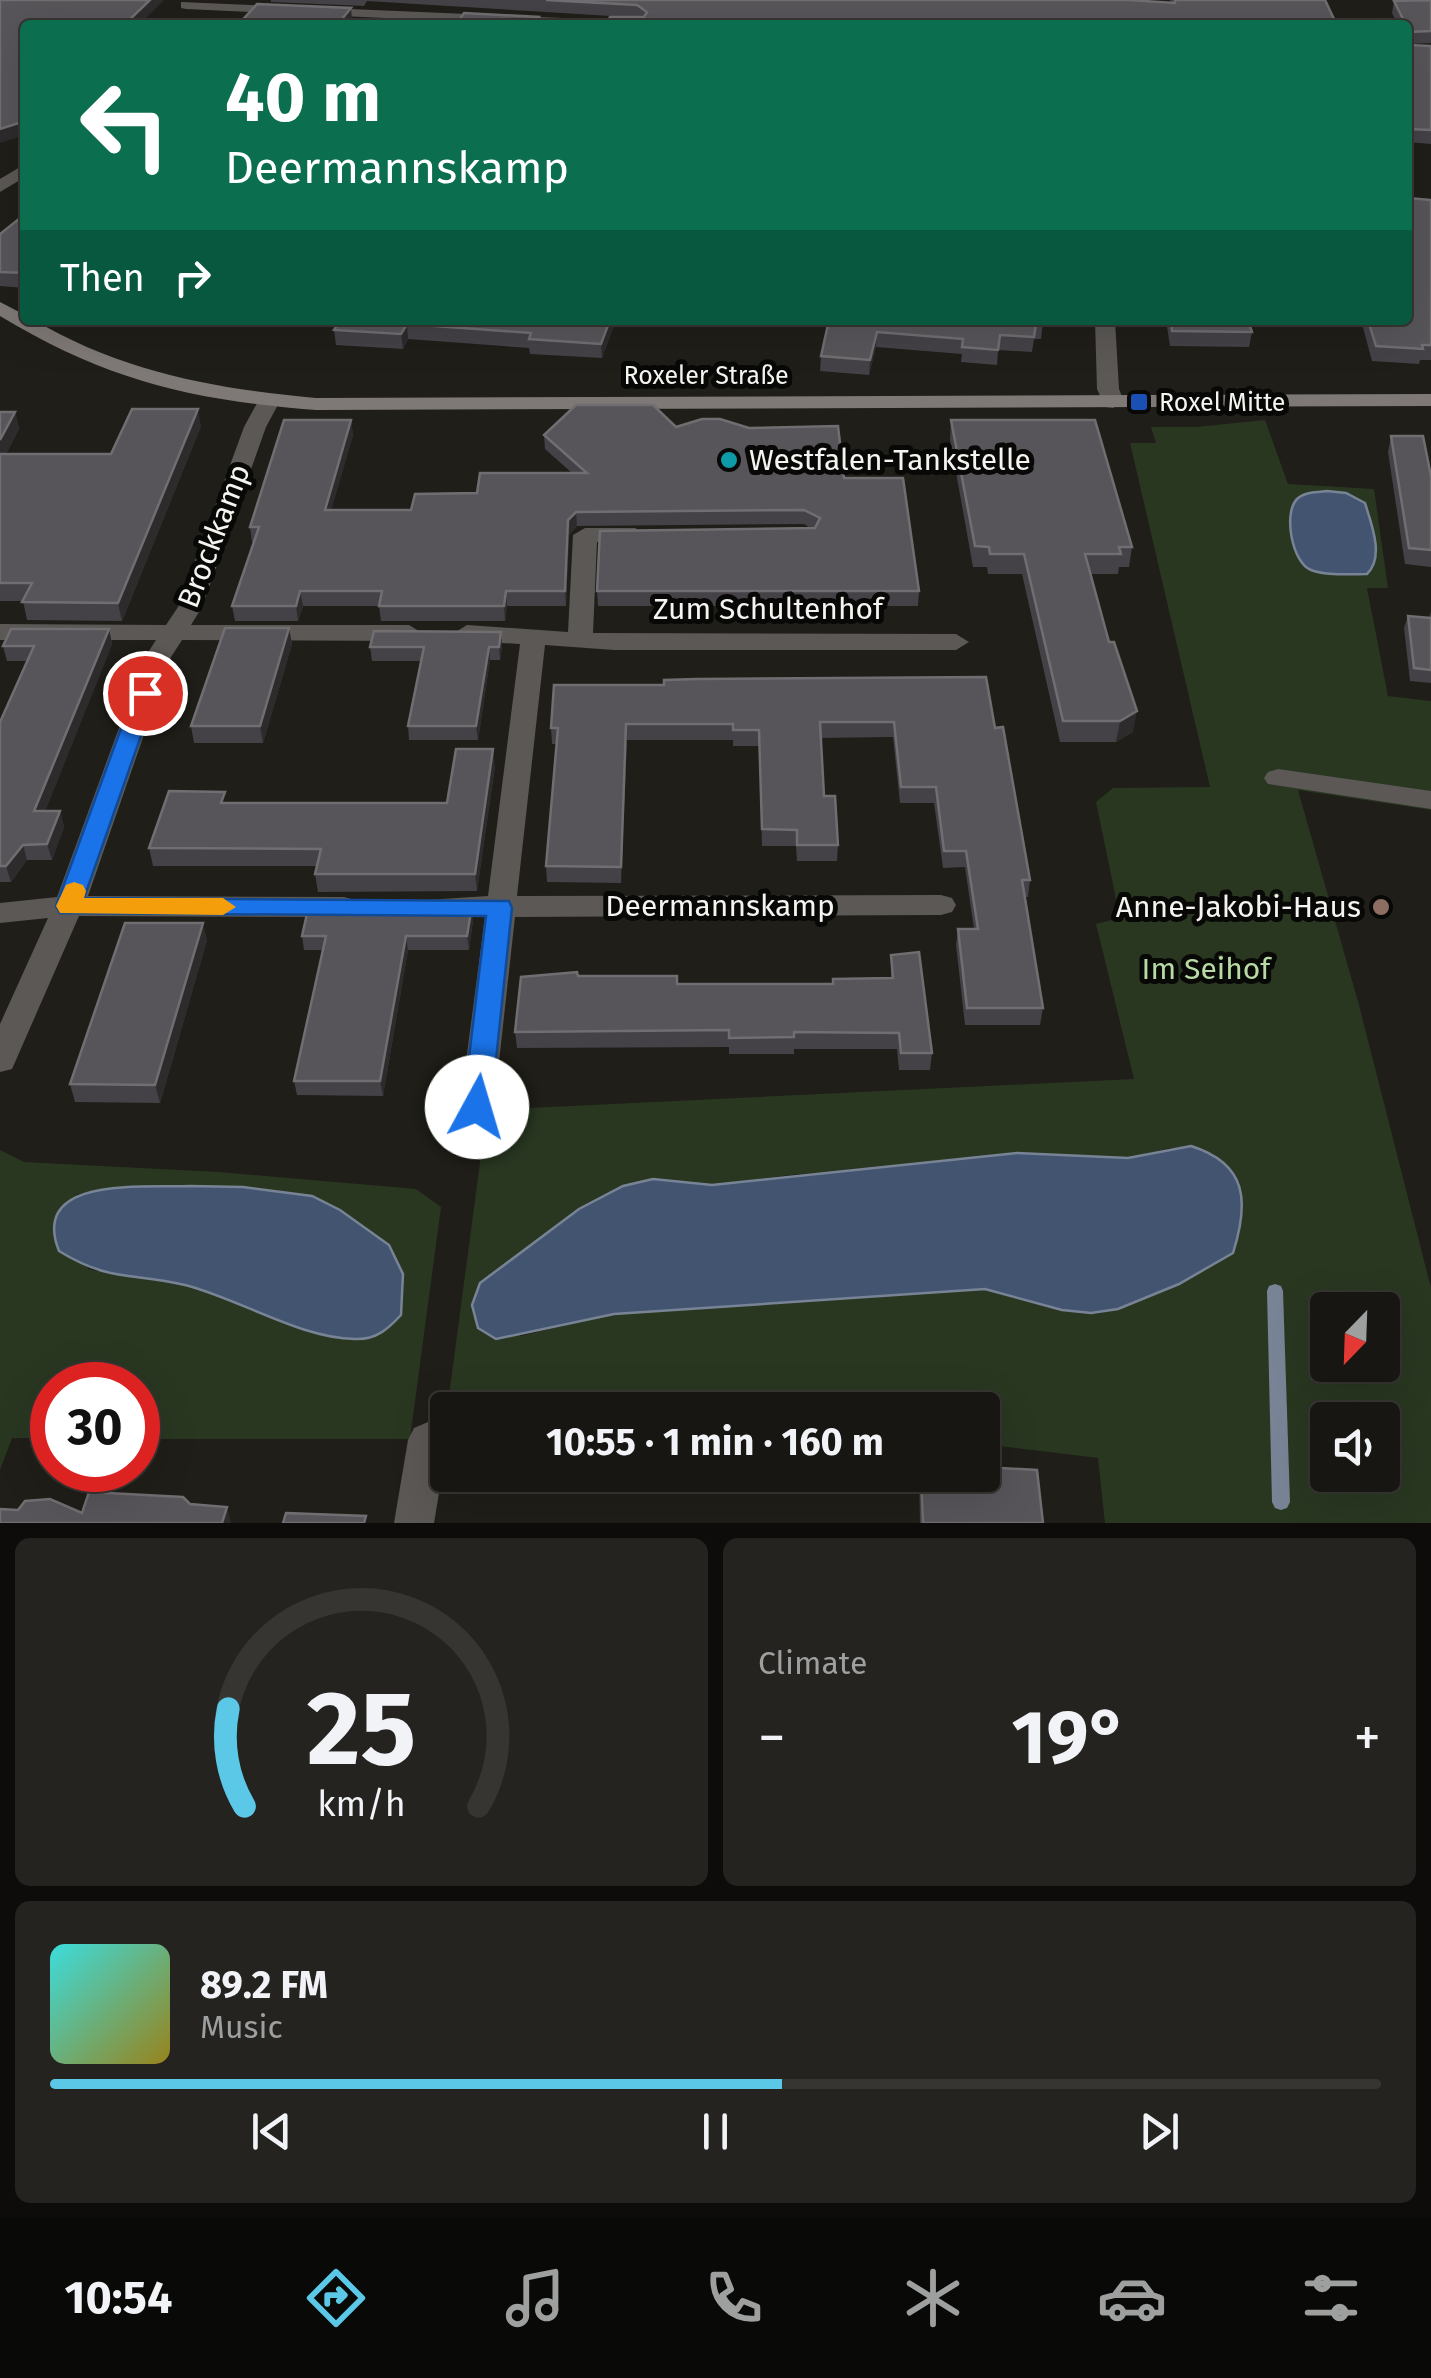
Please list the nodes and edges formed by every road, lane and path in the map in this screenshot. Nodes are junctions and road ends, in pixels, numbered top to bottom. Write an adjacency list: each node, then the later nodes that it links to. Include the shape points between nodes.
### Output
1 (184, 7): 2 (street)
2 (482, 20)
3 (29, 325): 5 (main road, Roxeler Straße, via 121,369)
4 (1105, 325): 7 (street)
5 (269, 400): 7 (main road, Roxeler Straße); 10 (street, Brockkamp, via 190,607)
6 (1431, 400): 7 (main road, Roxeler Straße)
7 (1113, 402)
8 (665, 535): 12 (street, via 586,535)
9 (0, 632): 10 (street, Zum Schultenhof)
10 (173, 632): 11 (street, Zum Schultenhof); 16 (street, Brockkamp, via 158,657)
11 (534, 635): 12 (street, Zum Schultenhof); 18 (street)
12 (580, 639): 13 (street, Zum Schultenhof)
13 (956, 642)
14 (1278, 778): 15 (street)
15 (1431, 800)
16 (68, 906): 18 (street, Deermannskamp); 19 (street, Deermannskamp); 20 (street, Brockkamp)
17 (941, 906): 18 (street, Deermannskamp)
18 (500, 908): 21 (street)
19 (0, 913)
20 (0, 1060)
21 (477, 1107)
22 (428, 1440): 23 (street)
23 (414, 1523)

